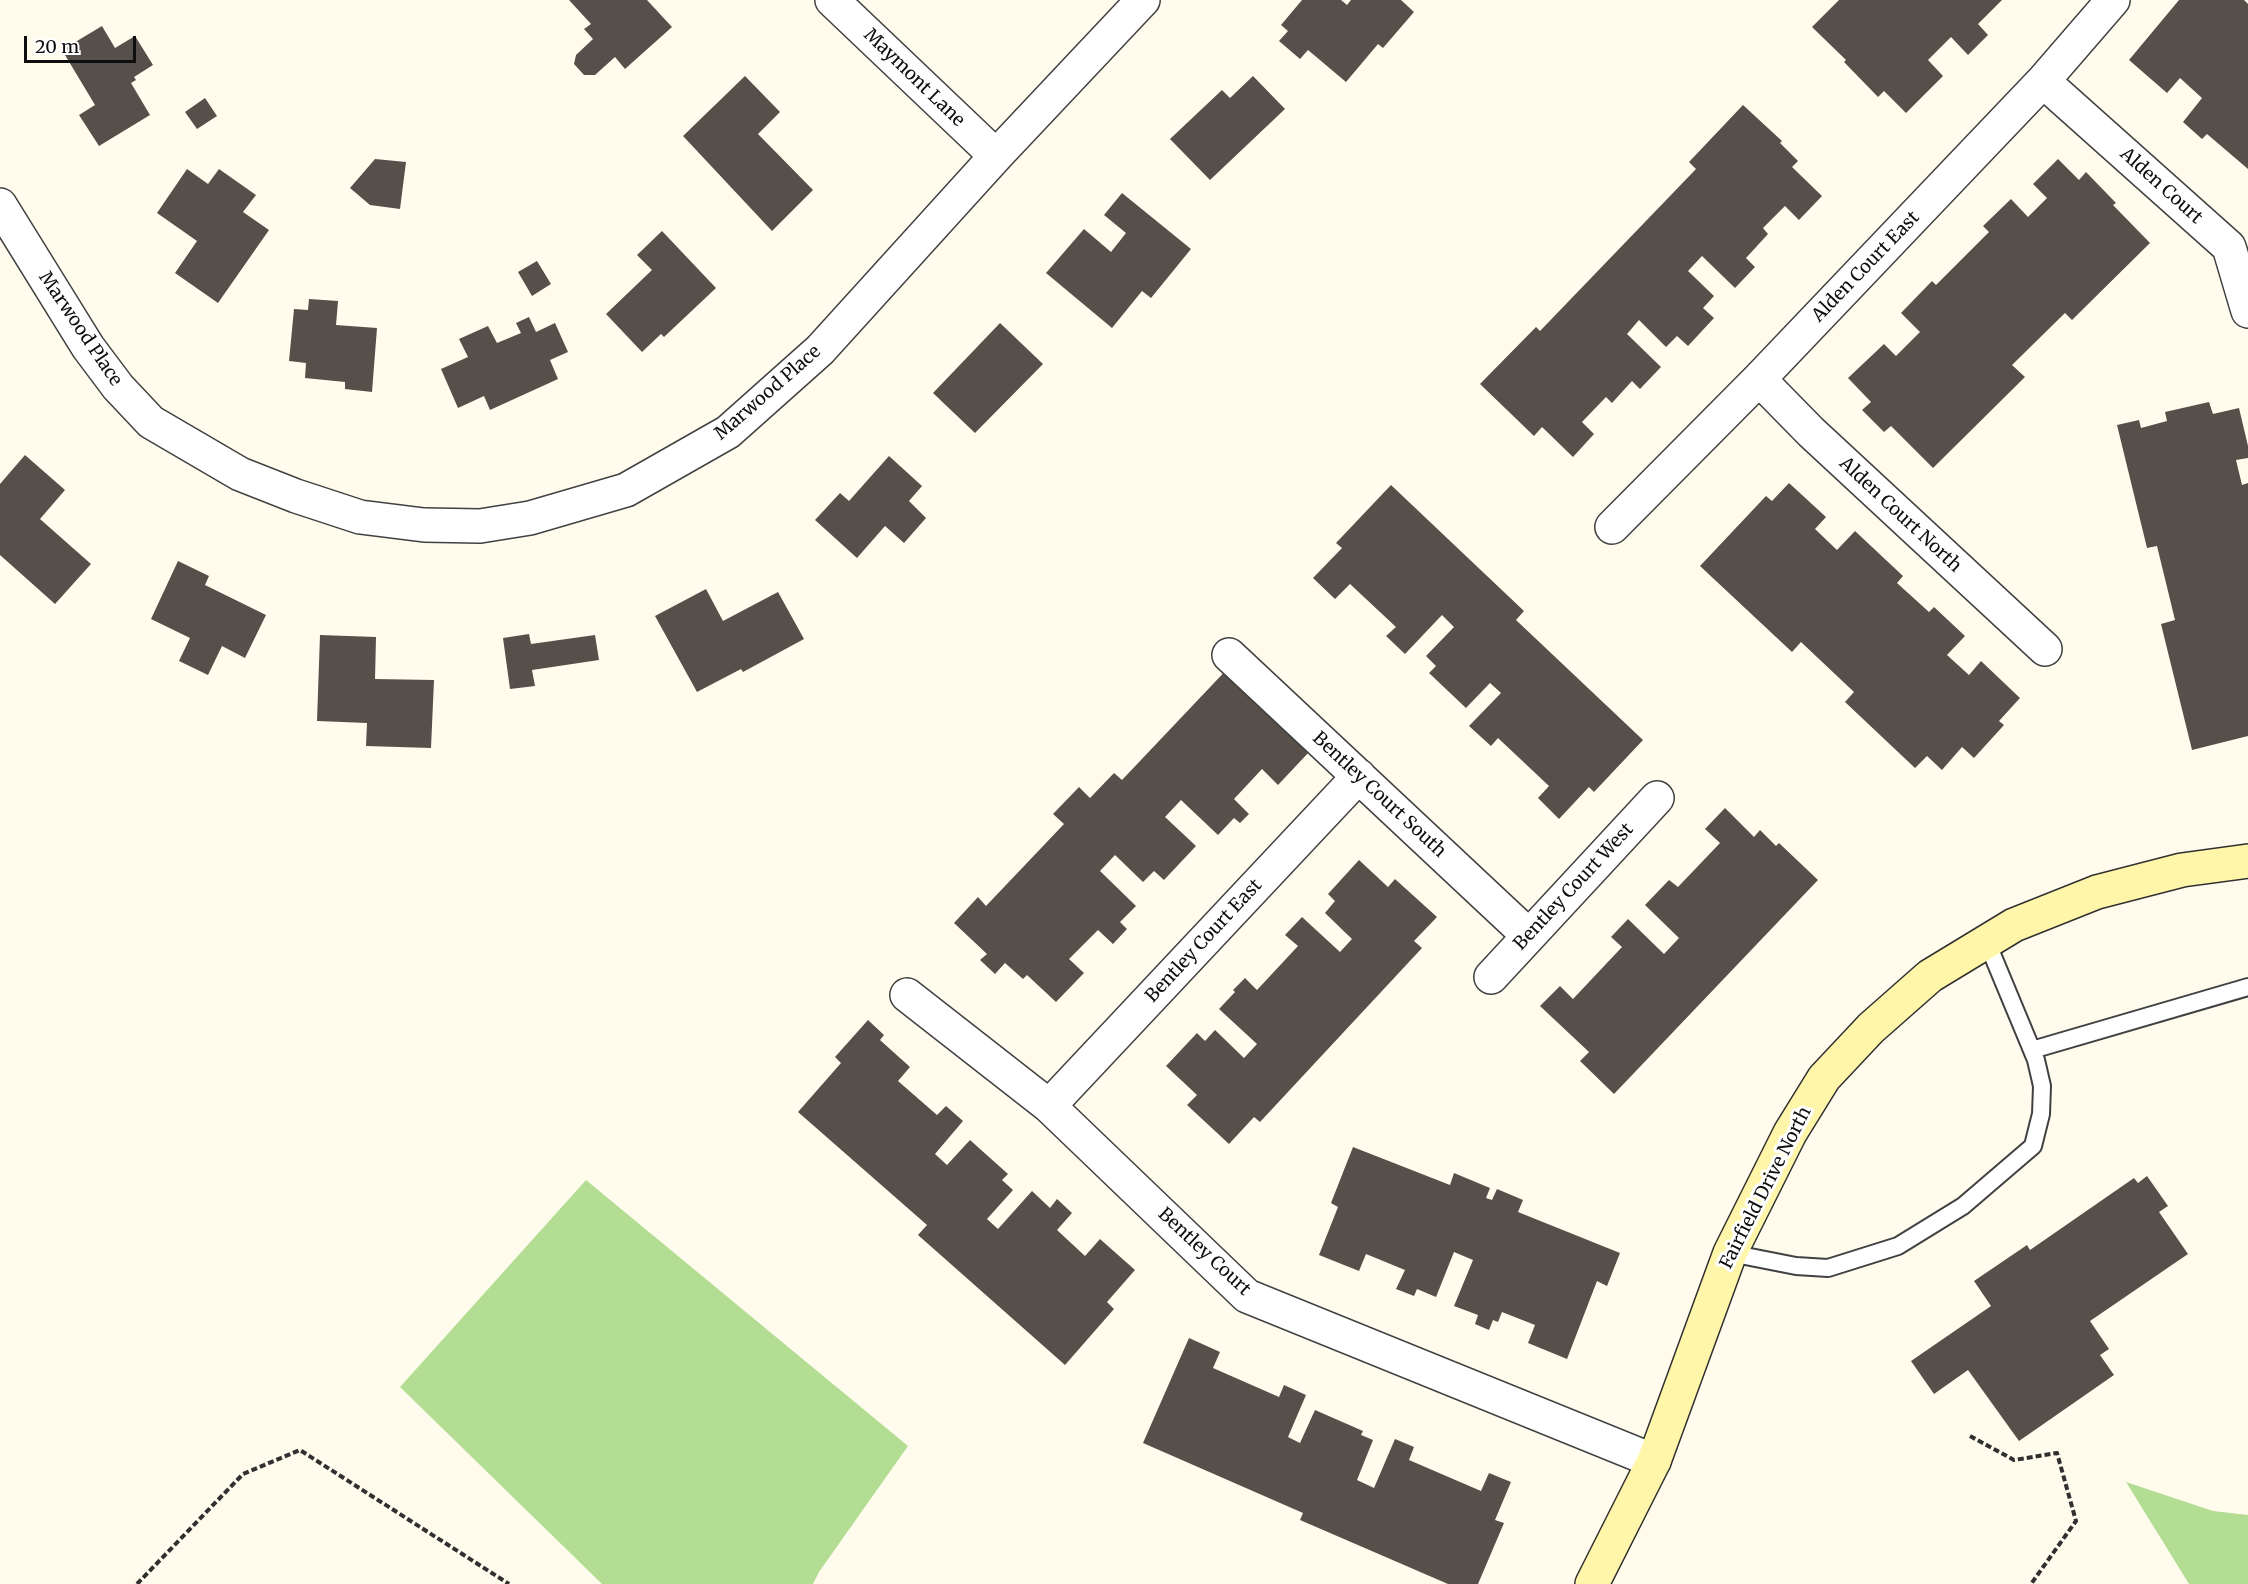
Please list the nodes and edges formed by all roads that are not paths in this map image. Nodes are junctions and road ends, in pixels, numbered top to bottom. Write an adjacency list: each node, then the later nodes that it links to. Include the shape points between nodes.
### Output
1 (832, 0): 5 (street, Maymont Lane)
2 (1143, 0): 5 (street, Marwood Place)
3 (2113, 0): 4 (street, Alden Court East)
4 (2043, 81): 7 (street, Alden Court, via 2229,247); 8 (street, Alden Court East)
5 (996, 156): 6 (street, Marwood Place, via 820,350 728,432 626,490 530,518 480,526 424,525 360,517 240,474 151,422 87,347)
6 (0, 205)
7 (2248, 311)
8 (1758, 379): 9 (street, Alden Court East); 10 (street, Alden Court North)
9 (1612, 527)
10 (2045, 649)
11 (1229, 655): 12 (street, Bentley Court South)
12 (1359, 776): 15 (street, Bentley Court South); 21 (street, Bentley Court East)
13 (1657, 798): 15 (street, Bentley Court West)
14 (2248, 861): 16 (street, Fairfield Drive North, via 2182,870 2097,892 2014,925)
15 (1529, 936): 17 (street, Bentley Court West)
16 (1987, 942): 20 (lane); 22 (street, Fairfield Drive North, via 1930,976 1871,1028 1824,1078 1790,1133)
17 (1491, 978)
18 (2248, 987): 20 (lane)
19 (907, 995): 21 (street, Bentley Court)
20 (2032, 1050): 22 (lane, via 2042,1086 2041,1114 2032,1146 1963,1206 1898,1246 1828,1268)
21 (1049, 1106): 23 (street, Bentley Court, via 1247,1296)
22 (1730, 1253): 23 (street, Fairfield Drive North)
23 (1654, 1461): 24 (street, Fairfield Drive North)
24 (1592, 1584)

